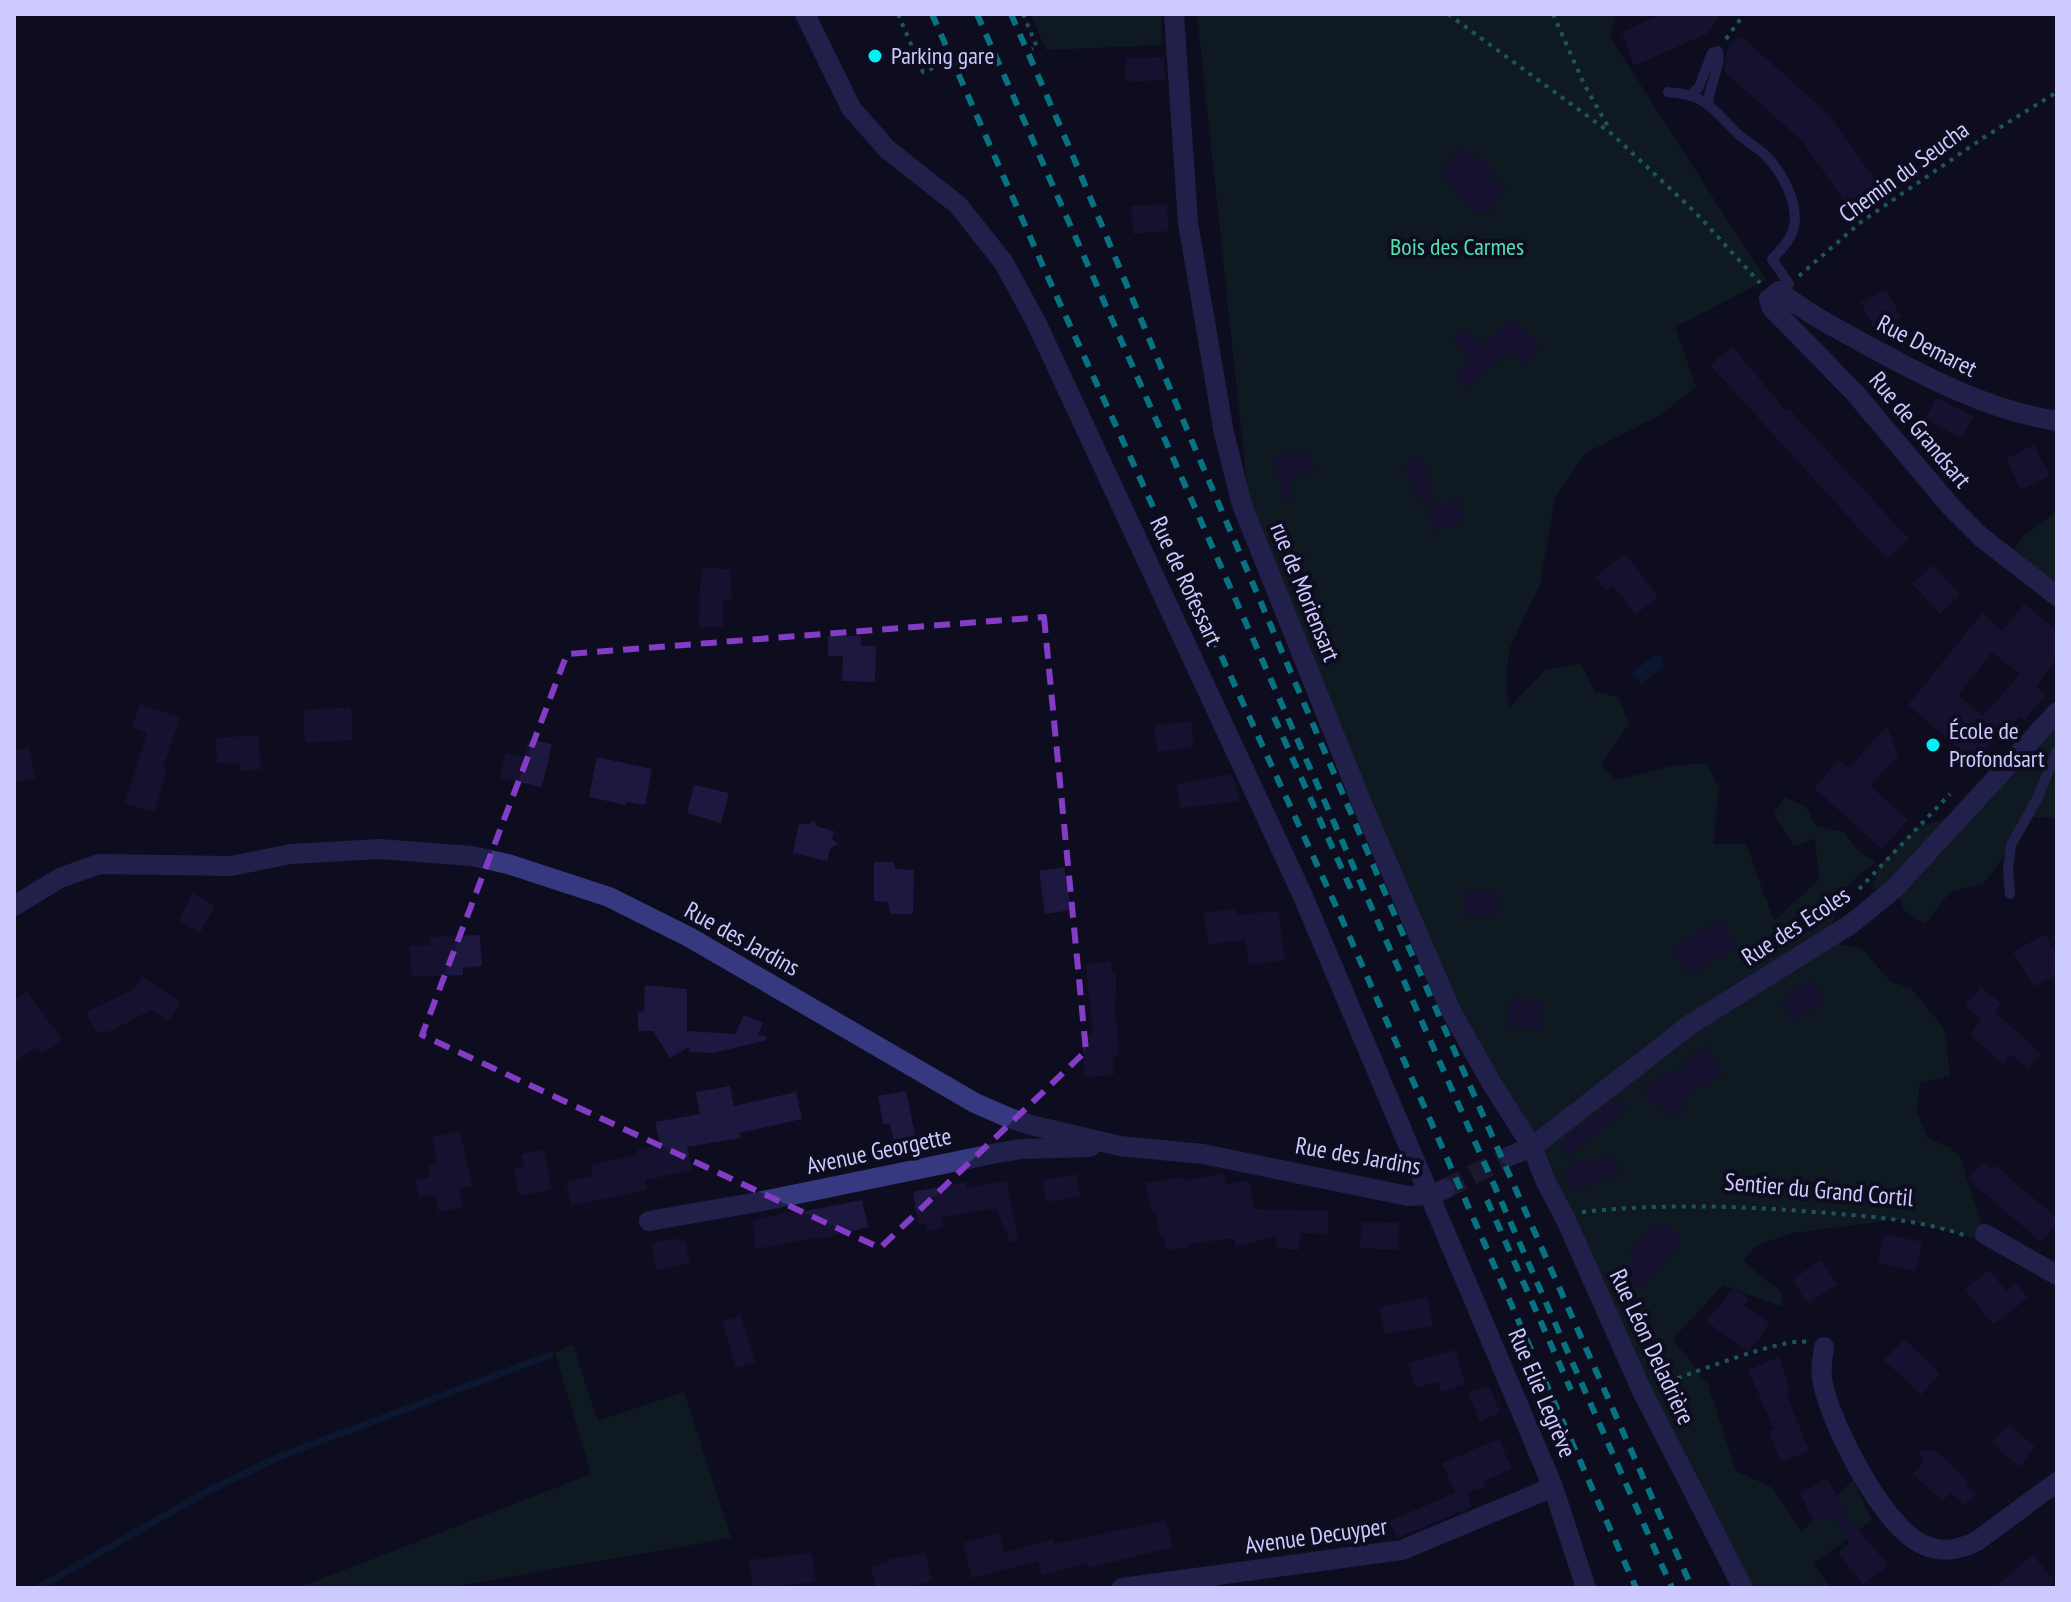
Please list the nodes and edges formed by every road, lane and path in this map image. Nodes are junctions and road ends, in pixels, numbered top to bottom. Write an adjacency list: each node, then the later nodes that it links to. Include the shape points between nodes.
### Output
1 (805, 14): 26 (street, Rue de Rofessart, via 851,108 887,149 958,205 1004,263 1036,322)
2 (898, 14): 10 (path, via 923,72)
3 (1023, 14): 8 (path, via 1037,47)
4 (1174, 14): 24 (street, rue de Moriensart, via 1188,223 1224,433 1242,505 1451,1011)
5 (1448, 14): 15 (path)
6 (1553, 14): 15 (path)
7 (1744, 14): 9 (path)
8 (1032, 49)
9 (1718, 51): 13 (lane, via 1712,53); 14 (lane)
10 (936, 67)
11 (1668, 92): 13 (lane)
12 (2057, 92): 16 (path, Chemin du Seucha, via 1861,222)
13 (1691, 95): 14 (lane)
14 (1708, 103): 16 (lane, via 1767,157 1787,188 1794,229 1772,259)
15 (1612, 134): 16 (path)
16 (1782, 292): 17 (street, Rue Demaret, via 1867,345 1974,399); 18 (street, Rue de Grandsart, via 1769,300 1772,308 1854,392 1952,508)
17 (2057, 421)
18 (2057, 596)
19 (2057, 712): 24 (street, Rue des Ecoles, via 1959,820 1851,924 1691,1024)
20 (2057, 751): 21 (lane, via 2011,845)
21 (2010, 894)
22 (14, 906): 23 (street, Rue des Jardins, via 60,878 99,864 231,866 291,854 379,849 508,864 609,897 689,937 975,1103 1031,1125)
23 (1120, 1146): 26 (street, Rue des Jardins, via 1203,1154 1408,1196); 28 (street, Avenue Georgette, via 1021,1149)
24 (1532, 1147): 25 (street); 27 (street, Rue Léon Deladrière)
25 (1510, 1156)
26 (1438, 1192): 29 (street, Rue de Rofessart)
27 (1566, 1220): 30 (path, Sentier du Grand Cortil, via 1609,1209 1744,1207 1900,1219 1974,1238); 34 (street, Rue Léon Deladrière)
28 (649, 1221)
29 (1441, 1222): 36 (street, Rue Elie Legrève)
30 (1985, 1234): 31 (street)
31 (2057, 1275)
32 (1779, 1345): 34 (path)
33 (1824, 1347): 35 (street, via 1823,1384 1837,1426 1880,1502 1917,1542 1936,1550 1964,1547)
34 (1642, 1391): 39 (street, Rue Léon Deladrière)
35 (2057, 1482)
36 (1553, 1487): 37 (street, Avenue Decuyper, via 1402,1550); 38 (street, Rue Elie Legrève)
37 (1122, 1588)
38 (1586, 1588)
39 (1743, 1588)

